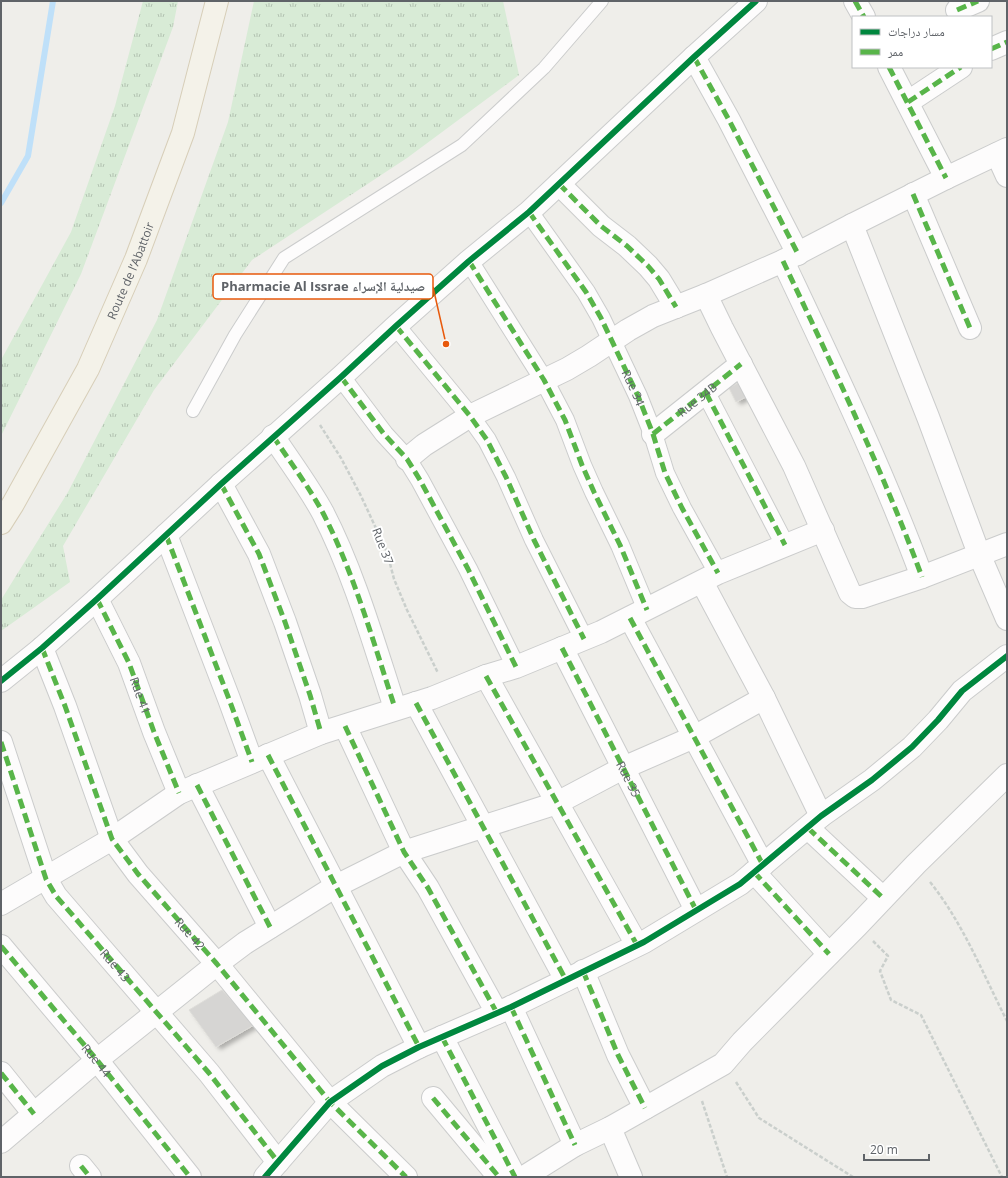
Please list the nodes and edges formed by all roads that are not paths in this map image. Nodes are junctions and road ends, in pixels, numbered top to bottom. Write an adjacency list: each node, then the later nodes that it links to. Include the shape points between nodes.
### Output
1 (217, 1): 38 (main road, Route de l’Abattoir, via 183,133 136,259 88,369)
2 (602, 1): 32 (lane, via 544,68 462,145 284,258 235,335)
3 (756, 1): 10 (street)
4 (856, 1): 7 (street)
5 (978, 1): 6 (street)
6 (957, 10)
7 (864, 16)
8 (1007, 42): 9 (street)
9 (992, 49)
10 (694, 57): 17 (street); 21 (street, via 728,120)
11 (890, 68): 13 (street)
12 (959, 68): 13 (street)
13 (908, 102): 16 (street)
14 (1002, 152): 15 (street); 16 (street)
15 (1007, 176)
16 (946, 178): 18 (street)
17 (559, 184): 19 (street); 24 (street, via 601,226 628,246 648,266)
18 (913, 194): 20 (street); 26 (street)
19 (529, 212): 22 (street); 27 (street, Rue 34, via 586,292)
20 (852, 224): 21 (street); 43 (street)
21 (790, 258): 23 (street); 44 (street)
22 (470, 261): 25 (street); 30 (street)
23 (706, 295): 24 (street); 28 (street)
24 (676, 306): 27 (street, via 653,316)
25 (396, 326): 29 (street); 33 (street)
26 (970, 328)
27 (611, 341): 30 (street); 34 (street, Rue 34)
28 (742, 364): 31 (street, Rue 34B); 39 (street, via 794,466)
29 (341, 377): 35 (street); 36 (street, via 384,434)
30 (544, 380): 33 (street); 47 (street, via 566,420 582,465 620,544)
31 (706, 393): 34 (street, Rue 34B); 42 (street)
32 (193, 411)
33 (470, 416): 36 (street); 49 (street, via 487,440 506,477 534,540)
34 (653, 434): 45 (street, Rue 34, via 665,472)
35 (273, 436): 37 (street); 58 (street, via 323,513 362,610)
36 (407, 459): 53 (street, via 464,563)
37 (221, 484): 40 (street); 60 (street, via 259,554 286,622)
38 (1, 523)
39 (822, 530): 42 (street); 44 (street, via 850,593 855,598)
40 (166, 535): 46 (street); 63 (street, via 230,699)
41 (1007, 544): 43 (street)
42 (785, 545): 45 (street)
43 (980, 554): 44 (street); 48 (street)
44 (922, 577)
45 (710, 578): 47 (street); 56 (street)
46 (97, 599): 50 (street); 66 (street, Rue 41, via 129,663 154,732)
47 (638, 614): 49 (street); 61 (street)
48 (1007, 619)
49 (584, 639): 51 (street)
50 (42, 648): 55 (street); 70 (street, Rue 42)
51 (562, 648): 53 (street); 64 (street, Rue 35)
52 (1007, 656): 68 (street, via 962,691 912,747)
53 (516, 667): 54 (street)
54 (486, 676): 57 (street); 67 (street)
55 (1, 681)
56 (764, 698): 61 (street); 68 (street)
57 (416, 703): 58 (street); 69 (street)
58 (395, 708): 59 (street)
59 (345, 726): 60 (street); 71 (street)
60 (321, 733): 63 (street)
61 (694, 737): 64 (street); 72 (street)
62 (1, 742): 73 (street, Rue 43)
63 (260, 758): 66 (street); 74 (street)
64 (623, 768): 67 (street); 77 (street, Rue 35)
65 (1007, 775): 75 (street)
66 (188, 789): 70 (street); 78 (street, Rue 41)
67 (557, 802): 69 (street); 79 (street)
68 (814, 822): 72 (street); 75 (street)
69 (482, 827): 71 (street); 83 (street)
70 (112, 839): 73 (street); 82 (street, Rue 42, via 138,874)
71 (404, 852): 74 (street); 84 (street)
72 (758, 868): 77 (street, via 740,884); 81 (street)
73 (46, 879): 76 (street); 85 (street, Rue 43, via 56,896)
74 (336, 886): 78 (street); 87 (street)
75 (883, 898): 81 (street)
76 (1, 904)
77 (696, 910): 79 (street)
78 (270, 927): 82 (street)
79 (637, 945): 83 (street)
80 (1, 946): 88 (street, Rue 44)
81 (829, 954): 92 (street, via 723,1064)
82 (217, 964): 85 (street); 91 (street, Rue 42)
83 (575, 976): 84 (street); 92 (street)
84 (504, 1010): 86 (street); 96 (street)
85 (156, 1012): 88 (street); 97 (street, Rue 43, via 209,1073)
86 (442, 1037): 87 (street); 101 (street)
87 (419, 1047): 91 (street, via 382,1066)
88 (96, 1060): 93 (street); 98 (street, Rue 44)
89 (1, 1073): 93 (street)
90 (433, 1098): 100 (street)
91 (330, 1102): 97 (street); 99 (street, Rue 42)
92 (646, 1108): 94 (street)
93 (34, 1114): 95 (street)
94 (610, 1128): 96 (street); 103 (street)
95 (1, 1142)
96 (575, 1145): 102 (street)
97 (271, 1169)
98 (190, 1177)
99 (406, 1177)
100 (499, 1177)
101 (515, 1177)
102 (524, 1177)
103 (631, 1177)

